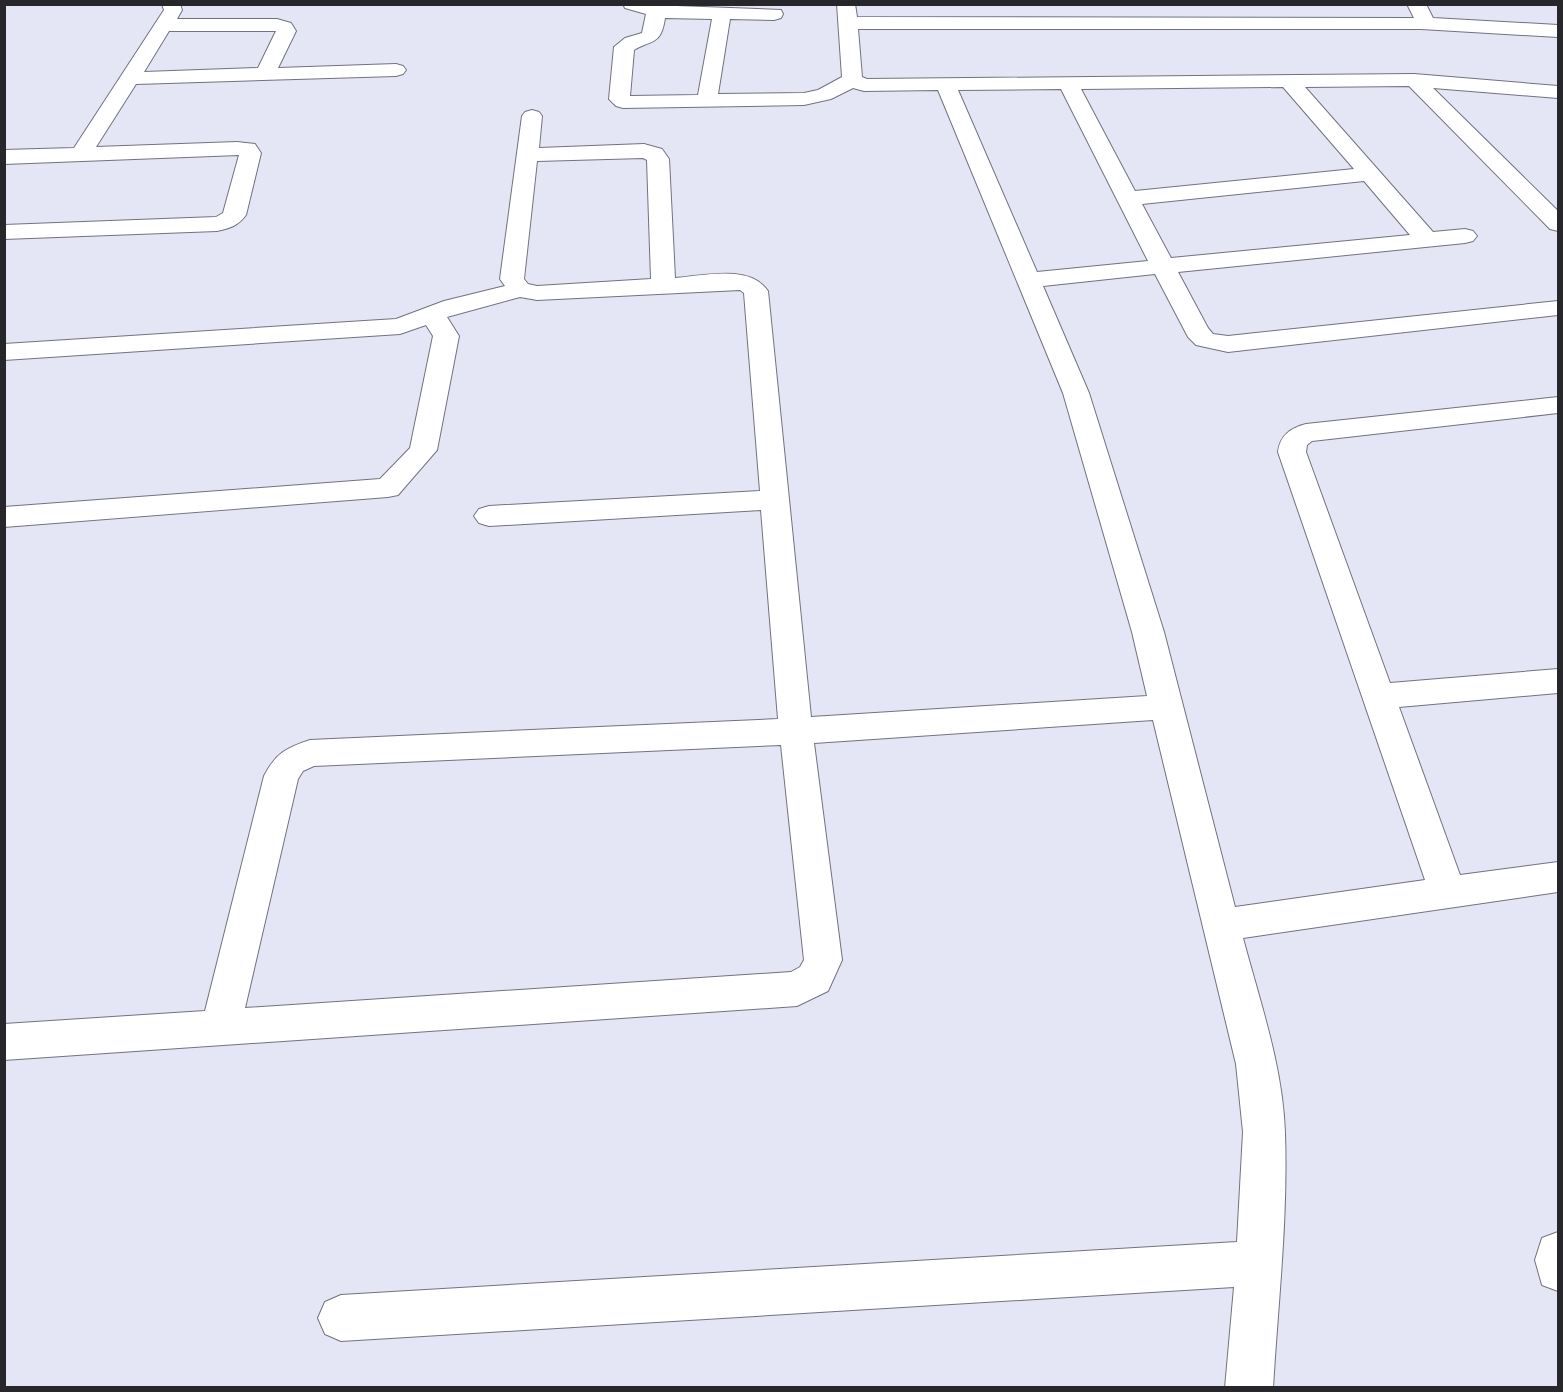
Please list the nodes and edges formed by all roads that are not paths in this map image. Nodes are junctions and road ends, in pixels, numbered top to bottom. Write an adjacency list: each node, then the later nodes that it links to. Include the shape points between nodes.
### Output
1 (171, 4): 11 (street, via 173,10)
2 (632, 4): 4 (street)
3 (1286, 4): 10 (street)
4 (656, 12): 5 (street); 23 (street, via 653,35 624,47 619,99)
5 (723, 13): 6 (street); 22 (street)
6 (774, 14)
7 (847, 14): 8 (street); 16 (street)
8 (975, 14): 10 (street)
9 (1418, 14): 10 (street); 12 (street)
10 (1297, 24)
11 (163, 25): 14 (street, via 284,27 286,31); 15 (street)
12 (1558, 31)
13 (396, 70): 14 (street)
14 (266, 74): 15 (street)
15 (129, 78): 26 (street)
16 (852, 80): 20 (street, via 864,85); 22 (street, via 814,98)
17 (1288, 80): 18 (street); 19 (street); 29 (street)
18 (1414, 80): 21 (street); 31 (street)
19 (1068, 83): 20 (street); 30 (street)
20 (946, 85): 36 (street)
21 (1558, 92)
22 (707, 101): 23 (street)
23 (651, 102): 25 (street)
24 (532, 116): 27 (street)
25 (653, 138): 27 (street, via 644,151); 37 (street, via 658,159)
26 (81, 154): 28 (street); 32 (street, via 237,148 250,153 234,215 228,221)
27 (527, 155): 38 (street, via 512,279)
28 (4, 157)
29 (1371, 174): 30 (street); 34 (street)
30 (1128, 199): 35 (street)
31 (1558, 225)
32 (4, 232)
33 (1465, 236): 34 (street)
34 (1426, 239): 35 (street)
35 (1163, 267): 36 (street); 39 (street, via 1197,332 1217,344)
36 (1028, 280): 48 (street, via 1076,393)
37 (663, 286): 38 (street, via 537,293); 43 (street, via 736,282 748,284 756,291)
38 (520, 290): 40 (street)
39 (1558, 308)
40 (432, 314): 41 (street, via 400,326); 45 (street, via 446,336 423,450 388,488)
41 (4, 352)
42 (1558, 405): 47 (street, via 1306,434 1292,443)
43 (775, 500): 44 (street); 49 (street)
44 (489, 516)
45 (4, 517)
46 (1558, 681): 47 (street)
47 (1379, 696): 51 (street)
48 (1167, 707): 49 (street); 52 (street)
49 (796, 730): 53 (street, via 310,753 291,762 281,776); 53 (street, via 823,960 814,979 797,989)
50 (1558, 877): 51 (street)
51 (1448, 893): 52 (street)
52 (1221, 925): 56 (street, via 1256,1064 1264,1132)
53 (221, 1027): 54 (street)
54 (4, 1042)
55 (1558, 1254): 57 (street)
56 (1258, 1263): 58 (street); 59 (street)
57 (1558, 1269)
58 (341, 1318)
59 (1249, 1388)

